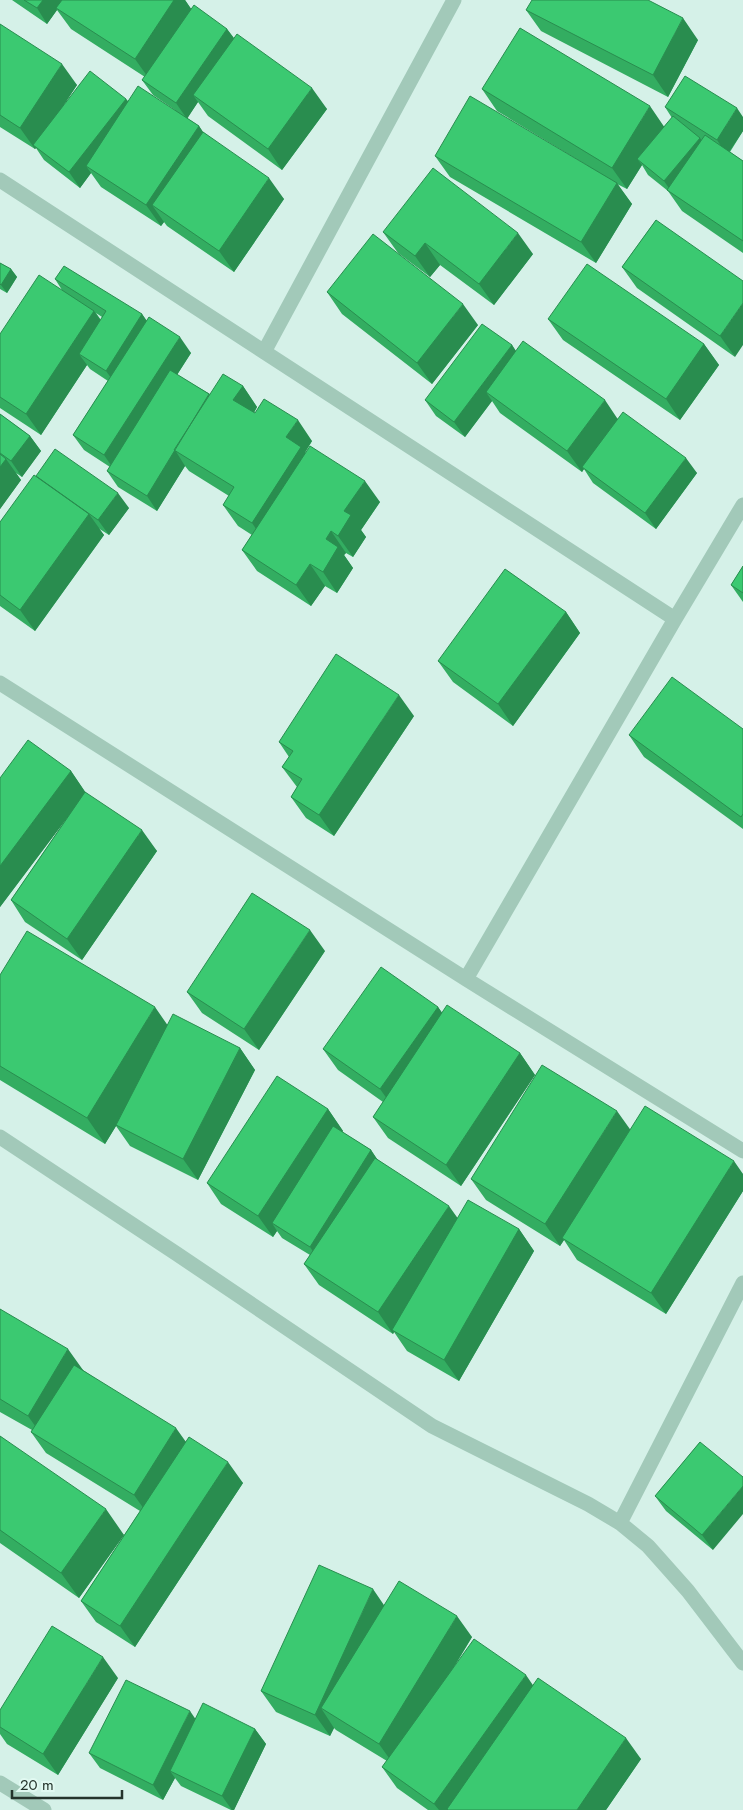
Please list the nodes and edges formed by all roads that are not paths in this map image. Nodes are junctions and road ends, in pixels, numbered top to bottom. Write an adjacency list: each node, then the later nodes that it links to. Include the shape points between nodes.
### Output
1 (454, 0): 3 (street)
2 (0, 180): 3 (street)
3 (264, 352): 5 (street)
4 (743, 505): 5 (street)
5 (675, 618): 7 (street)
6 (0, 683): 7 (street)
7 (466, 979): 9 (street)
8 (0, 1137): 11 (street, via 432,1426)
9 (743, 1151)
10 (743, 1283): 11 (street)
11 (620, 1523): 12 (street, via 648,1546 688,1591)
12 (743, 1663)
13 (0, 1783): 14 (street)
14 (44, 1810)

